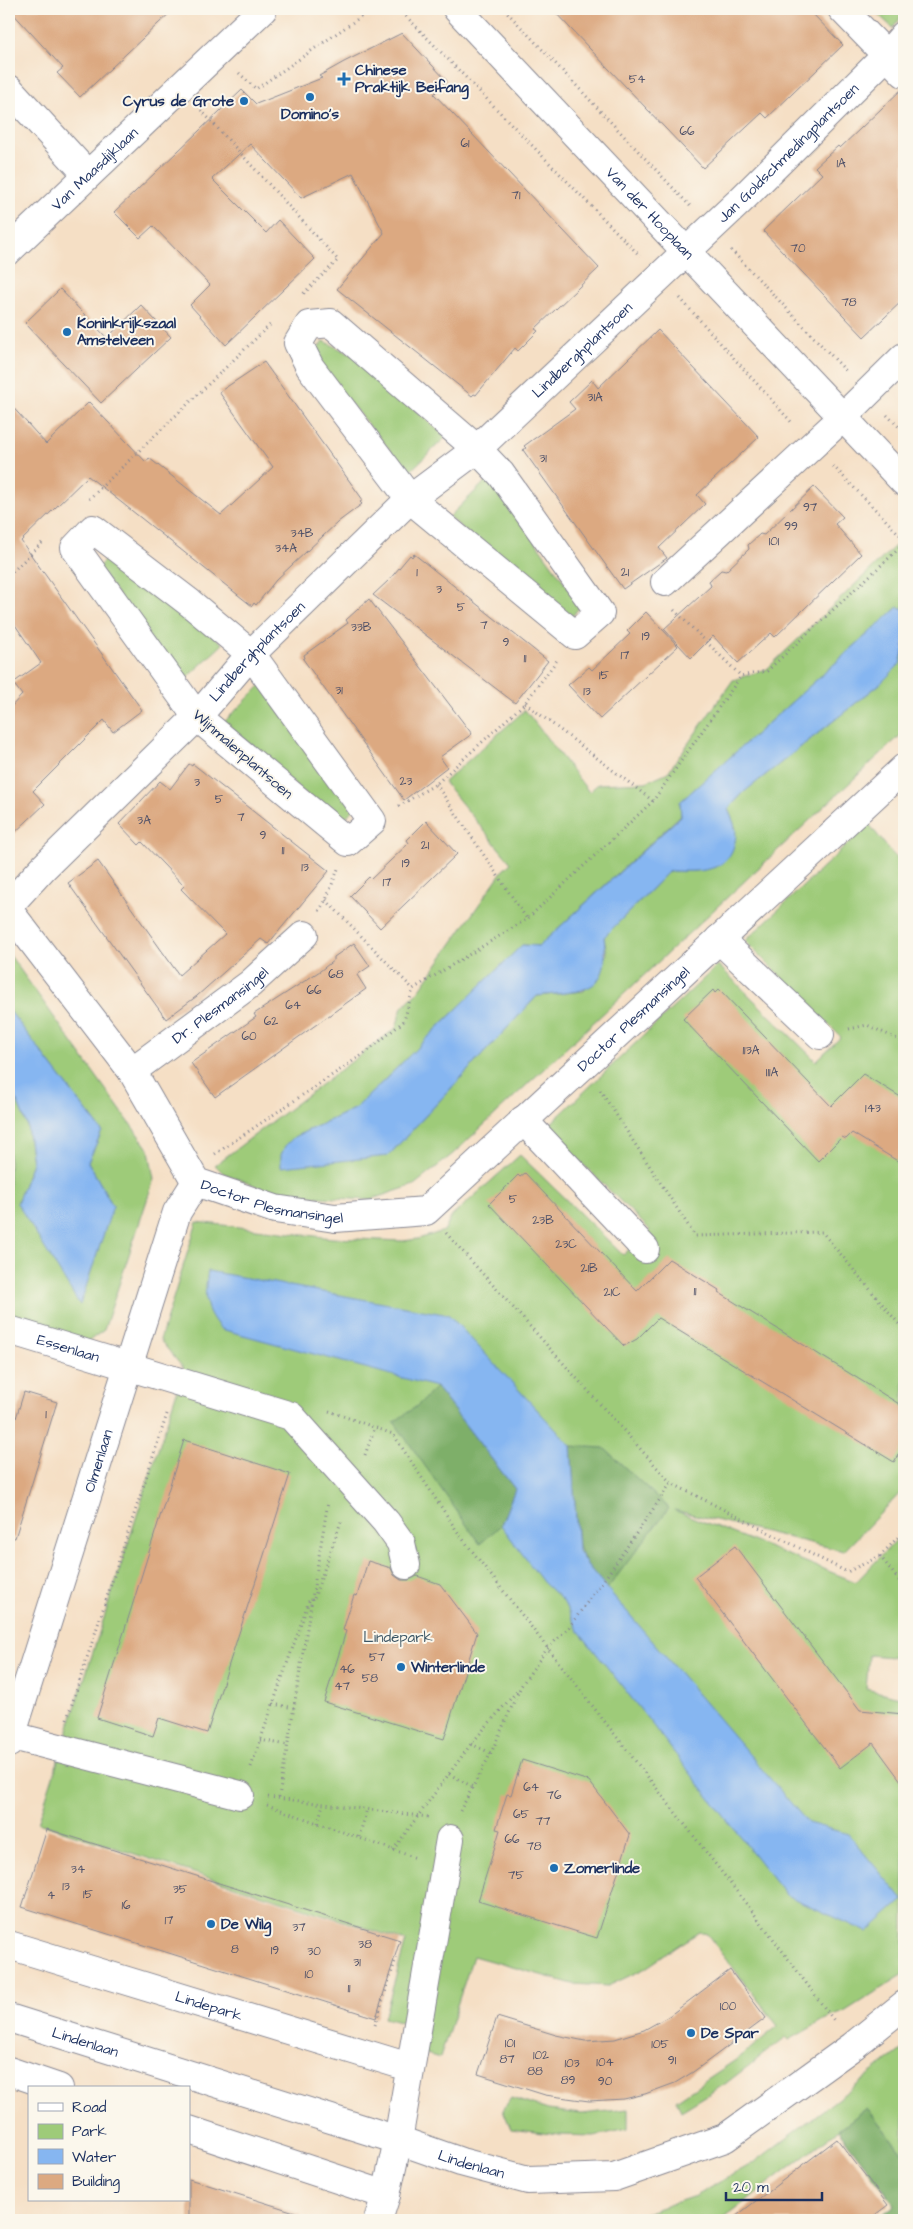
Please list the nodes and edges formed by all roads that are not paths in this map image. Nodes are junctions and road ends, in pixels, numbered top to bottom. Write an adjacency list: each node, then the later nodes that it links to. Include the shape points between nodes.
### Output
1 (263, 9): 6 (street, Van Maasdijklaan)
2 (457, 9): 8 (street, Van der Hooplaan)
3 (842, 9): 4 (street, Jan Goldschmedingplantsoen)
4 (899, 54): 8 (street, Jan Goldschmedingplantsoen)
5 (9, 89): 6 (street)
6 (88, 175): 7 (street, Van Maasdijklaan)
7 (9, 250)
8 (687, 250): 10 (street, Van der Hooplaan); 11 (street, Lindberghplantsoen)
9 (904, 357): 10 (street)
10 (842, 418): 12 (street, Van der Hooplaan); 14 (street)
11 (477, 449): 13 (street, Lindberghplantsoen); 13 (street, via 330,323 308,325 298,343 310,368); 13 (street, via 501,474 600,613 576,635)
12 (904, 482)
13 (410, 499): 15 (street, Lindberghplantsoen)
14 (665, 582)
15 (251, 654): 16 (street, Lindberghplantsoen); 16 (street, Wijnmalenplantsoen, via 372,821 348,842); 16 (street, Wijnmalenplantsoen, via 93,530 75,548)
16 (197, 717): 18 (street, Lindberghplantsoen)
17 (904, 768): 21 (street, Doctor Plesmansingel)
18 (9, 905)
19 (9, 911): 23 (street, Doctor Plesmansingel)
20 (304, 935): 23 (street, Dr. Plesmansingel, via 250,984)
21 (719, 939): 22 (street); 24 (street, Doctor Plesmansingel)
22 (820, 1035)
23 (132, 1071): 25 (street, Doctor Plesmansingel)
24 (523, 1120): 25 (street, Doctor Plesmansingel, via 426,1210 335,1218 275,1209); 26 (street)
25 (193, 1176): 28 (street, Olmenlaan, via 177,1212)
26 (645, 1249)
27 (9, 1330): 28 (street, Essenlaan)
28 (128, 1368): 29 (street, Essenlaan, via 291,1416 386,1522 401,1543); 30 (street, Olmenlaan)
29 (406, 1564)
30 (10, 1737): 31 (street)
31 (240, 1795)
32 (452, 1830): 36 (street)
33 (9, 1945): 36 (street, Lindepark)
34 (904, 2006): 40 (street, Lindenlaan, via 725,2138 614,2177 528,2180)
35 (9, 2018): 40 (street, Lindenlaan)
36 (409, 2067): 40 (street)
37 (9, 2071): 38 (street)
38 (52, 2086)
39 (190, 2130): 41 (street)
40 (398, 2140): 41 (street)
41 (382, 2208)

